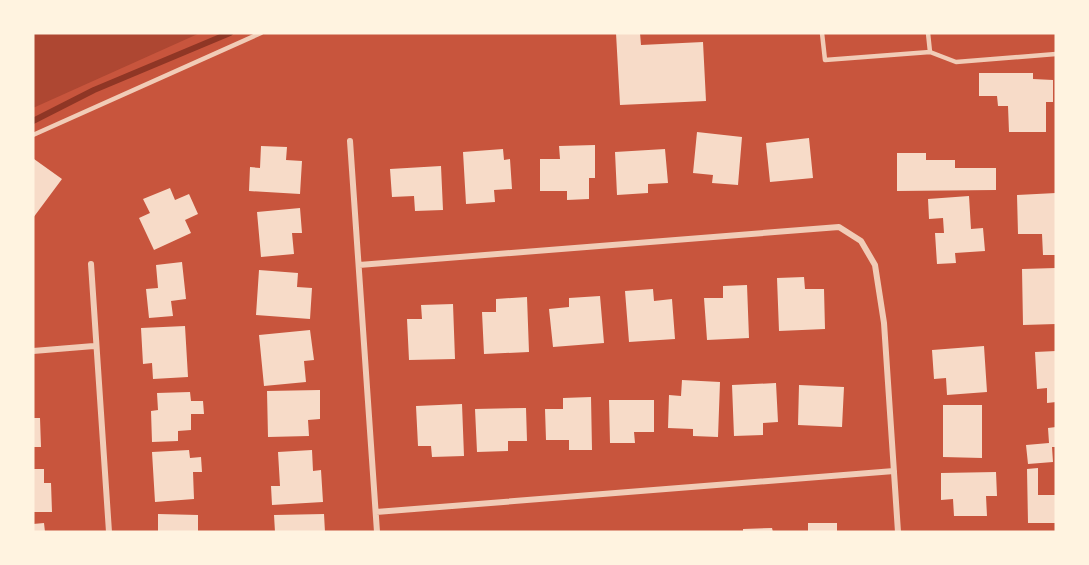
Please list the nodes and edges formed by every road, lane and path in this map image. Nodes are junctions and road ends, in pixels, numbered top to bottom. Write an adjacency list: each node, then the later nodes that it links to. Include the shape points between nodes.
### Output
1 (261, 33): 6 (lane)
2 (822, 33): 4 (lane, via 825,60)
3 (928, 33): 4 (lane)
4 (930, 52): 5 (lane, via 957,62)
5 (1056, 54)
6 (33, 135)
7 (350, 141): 9 (street)
8 (91, 264): 10 (street)
9 (359, 265): 12 (street, via 839,227 861,241 875,265 884,323); 13 (street)
10 (94, 346): 11 (street); 14 (street)
11 (33, 351)
12 (894, 471): 13 (street); 16 (street)
13 (376, 512): 15 (street)
14 (109, 532)
15 (377, 532)
16 (898, 532)

